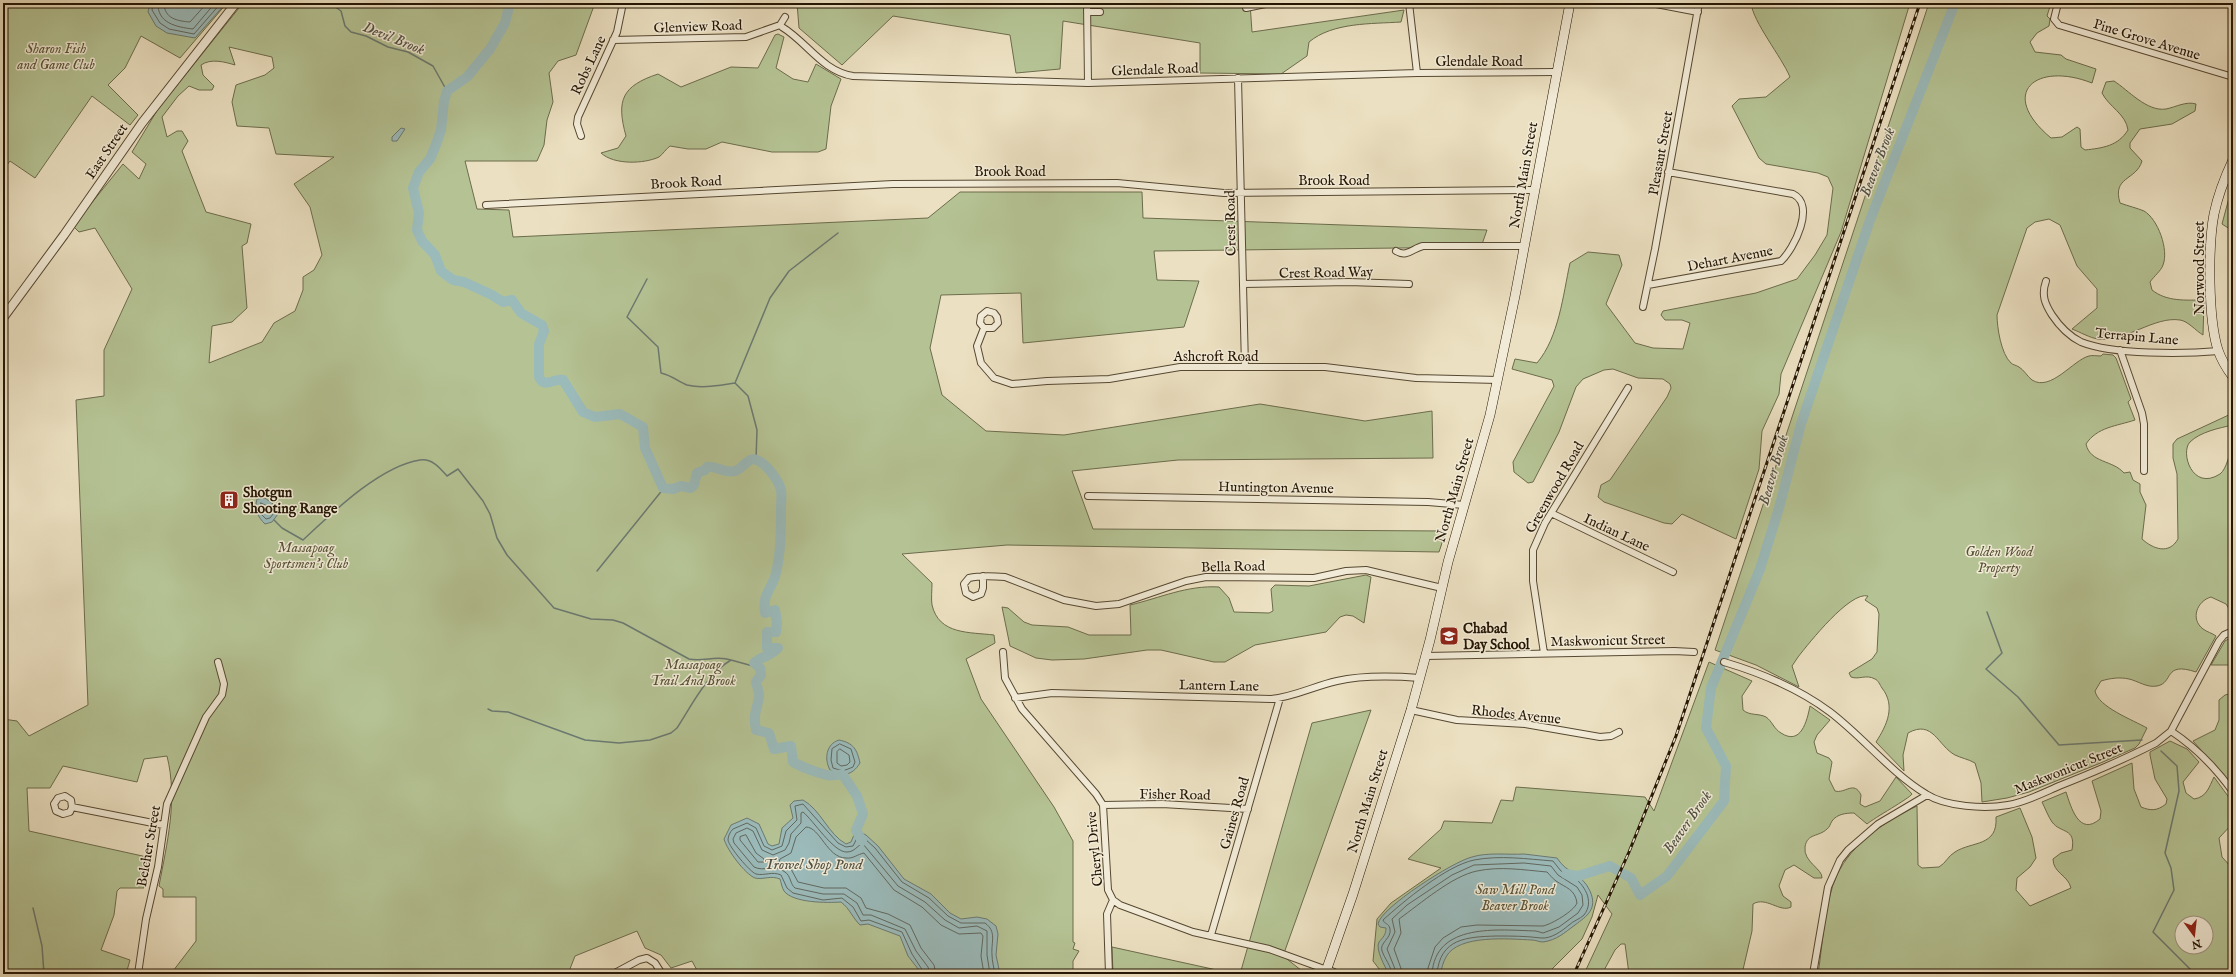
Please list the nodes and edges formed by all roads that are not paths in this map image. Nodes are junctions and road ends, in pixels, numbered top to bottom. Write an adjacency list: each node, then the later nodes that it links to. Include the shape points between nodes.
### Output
1 (236, 3): 35 (street, East Street, via 142,123)
2 (623, 3): 16 (street, Robs Lane, via 620,23)
3 (1087, 3): 11 (street)
4 (1270, 3): 10 (street)
5 (1409, 3): 18 (street)
6 (1570, 3): 17 (main road, North Main Street)
7 (1651, 3): 13 (street)
8 (1699, 3): 13 (street, Pleasant Street)
9 (2058, 3): 19 (street, Pine Grove Avenue, via 2054,15 2056,22)
10 (1246, 8)
11 (1087, 12): 12 (street); 21 (street)
12 (1100, 12)
13 (1698, 12): 24 (street, Pleasant Street)
14 (785, 16): 15 (street)
15 (780, 25): 16 (street, Glenview Road, via 746,37); 21 (street, Glendale Road, via 826,65 847,75)
16 (613, 40): 22 (street, Robs Lane, via 578,117 577,124)
17 (1556, 72): 18 (street, Glendale Road); 25 (main road, North Main Street)
18 (1417, 73): 20 (street, Glendale Road)
19 (2233, 77)
20 (1238, 78): 21 (street, Glendale Road); 26 (street, Crest Road)
21 (1088, 83)
22 (581, 136)
23 (2233, 160): 38 (main road, Norwood Street, via 2218,197 2212,226 2212,309)
24 (1668, 172): 33 (street, Pleasant Street); 33 (street, Dehart Avenue, via 1793,194 1803,205 1803,217 1796,239 1781,261)
25 (1535, 190): 26 (street, Brook Road); 28 (main road, North Main Street)
26 (1241, 192): 27 (street, Brook Road, via 1224,193 1117,183 893,184); 31 (street, Crest Road)
27 (486, 206)
28 (1525, 246): 29 (street, via 1423,246 1410,253 1402,254); 41 (main road, North Main Street)
29 (1396, 251)
30 (2046, 281): 37 (street, Terrapin Lane, via 2044,300 2062,329 2086,344)
31 (1243, 284): 32 (street, Crest Road Way); 39 (street, Crest Road)
32 (1409, 284)
33 (1648, 285): 34 (street, Pleasant Street)
34 (1643, 307)
35 (3, 318)
36 (984, 328): 39 (street, Ashcroft Road, via 978,342 979,357 989,374 1006,384 1094,380 1180,367)
37 (2120, 350): 38 (street, Terrapin Lane, via 2167,353); 43 (street, via 2142,413)
38 (2219, 351): 40 (main road, Norwood Street)
39 (1245, 367): 41 (street, Ashcroft Road, via 1325,367 1416,378)
40 (2233, 376)
41 (1498, 380): 45 (main road, North Main Street)
42 (1628, 388): 46 (street, Greenwood Road)
43 (2144, 470)
44 (1088, 496): 45 (street, Huntington Avenue, via 1428,502)
45 (1464, 505): 49 (main road, North Main Street)
46 (1551, 513): 47 (street, Indian Lane); 53 (street, Greenwood Road, via 1536,541 1532,559)
47 (1673, 572)
48 (983, 576): 49 (street, Bella Road, via 1005,577 1064,600 1096,606 1119,604 1186,581 1206,577 1314,578 1346,571 1366,570)
49 (1442, 588): 54 (main road, North Main Street)
50 (2233, 631): 61 (street, Maskwonicut Street, via 2224,635 2215,648)
51 (1003, 652): 58 (street, Cheryl Drive, via 1005,678)
52 (1694, 652): 53 (street, Maskwonicut Street)
53 (1544, 653): 54 (street, Maskwonicut Street)
54 (1426, 656): 57 (main road, North Main Street)
55 (218, 662): 68 (street, Belcher Street, via 224,684 222,695 206,717 180,772 168,801)
56 (1724, 662): 64 (street, Maskwonicut Street, via 1760,673 1817,703 1875,750 1903,778)
57 (1420, 678): 59 (street, Lantern Lane, via 1380,677 1344,680); 60 (main road, North Main Street)
58 (1015, 698): 59 (street, Lantern Lane, via 1052,693); 65 (street, Cheryl Drive, via 1030,720)
59 (1280, 698): 67 (street, Gaines Road)
60 (1411, 710): 62 (street, Rhodes Avenue, via 1457,720 1525,724 1600,737); 71 (main road, North Main Street)
61 (2171, 731): 63 (street, via 2187,741); 64 (street, Maskwonicut Street, via 2137,753 2009,805 1974,807)
62 (1619, 732)
63 (2233, 792)
64 (1927, 795): 76 (street, via 1878,824 1840,860 1828,887)
65 (1103, 805): 67 (street, Fisher Road, via 1162,804); 69 (street, Cheryl Drive, via 1108,884)
66 (72, 807): 68 (street)
67 (1248, 809): 70 (street, Gaines Road)
68 (163, 825): 72 (street, Belcher Street, via 158,867 146,919)
69 (1113, 900): 70 (street, Cheryl Drive, via 1120,905 1193,932); 75 (street, via 1107,914)
70 (1211, 935): 71 (street, Cheryl Drive, via 1270,949)
71 (1329, 973)
72 (138, 974)
73 (613, 974): 74 (street, via 647,958 655,963)
74 (662, 974)
75 (1109, 974)
76 (1813, 974)

